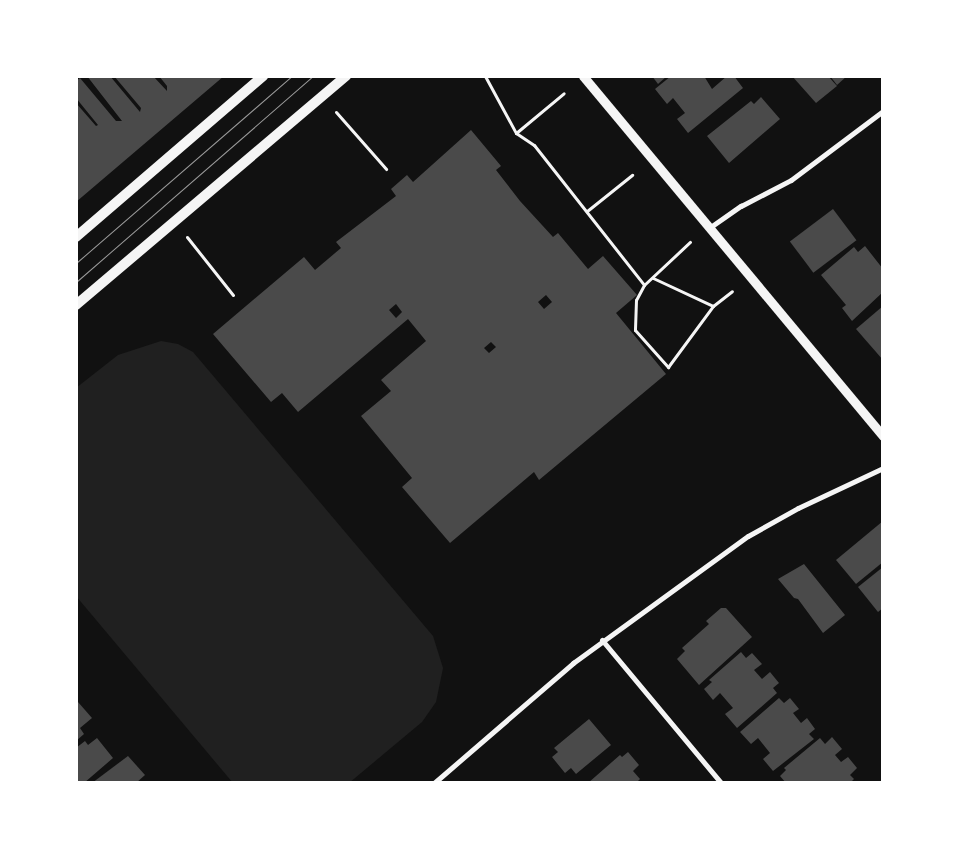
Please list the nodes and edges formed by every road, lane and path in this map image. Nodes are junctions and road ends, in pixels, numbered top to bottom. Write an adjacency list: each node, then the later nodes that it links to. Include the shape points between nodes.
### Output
1 (263, 76): 14 (main road)
2 (346, 76): 20 (main road)
3 (485, 76): 8 (path)
4 (583, 76): 12 (street)
5 (564, 93): 8 (path)
6 (883, 111): 12 (street, via 791,180 741,206)
7 (336, 112): 9 (path)
8 (516, 133): 11 (path, via 534,144)
9 (386, 169)
10 (632, 175): 11 (path)
11 (587, 212): 17 (path)
12 (709, 229): 22 (street)
13 (187, 236): 19 (path)
14 (76, 237)
15 (690, 242): 16 (path)
16 (653, 278): 17 (path); 21 (path)
17 (644, 285): 21 (path, via 636,300 635,330 668,367)
18 (732, 291): 21 (path)
19 (233, 295)
20 (76, 305)
21 (713, 306)
22 (883, 436)
23 (883, 468): 24 (street, via 798,508 748,536)
24 (602, 640): 25 (street); 26 (street)
25 (434, 783)
26 (721, 783)

